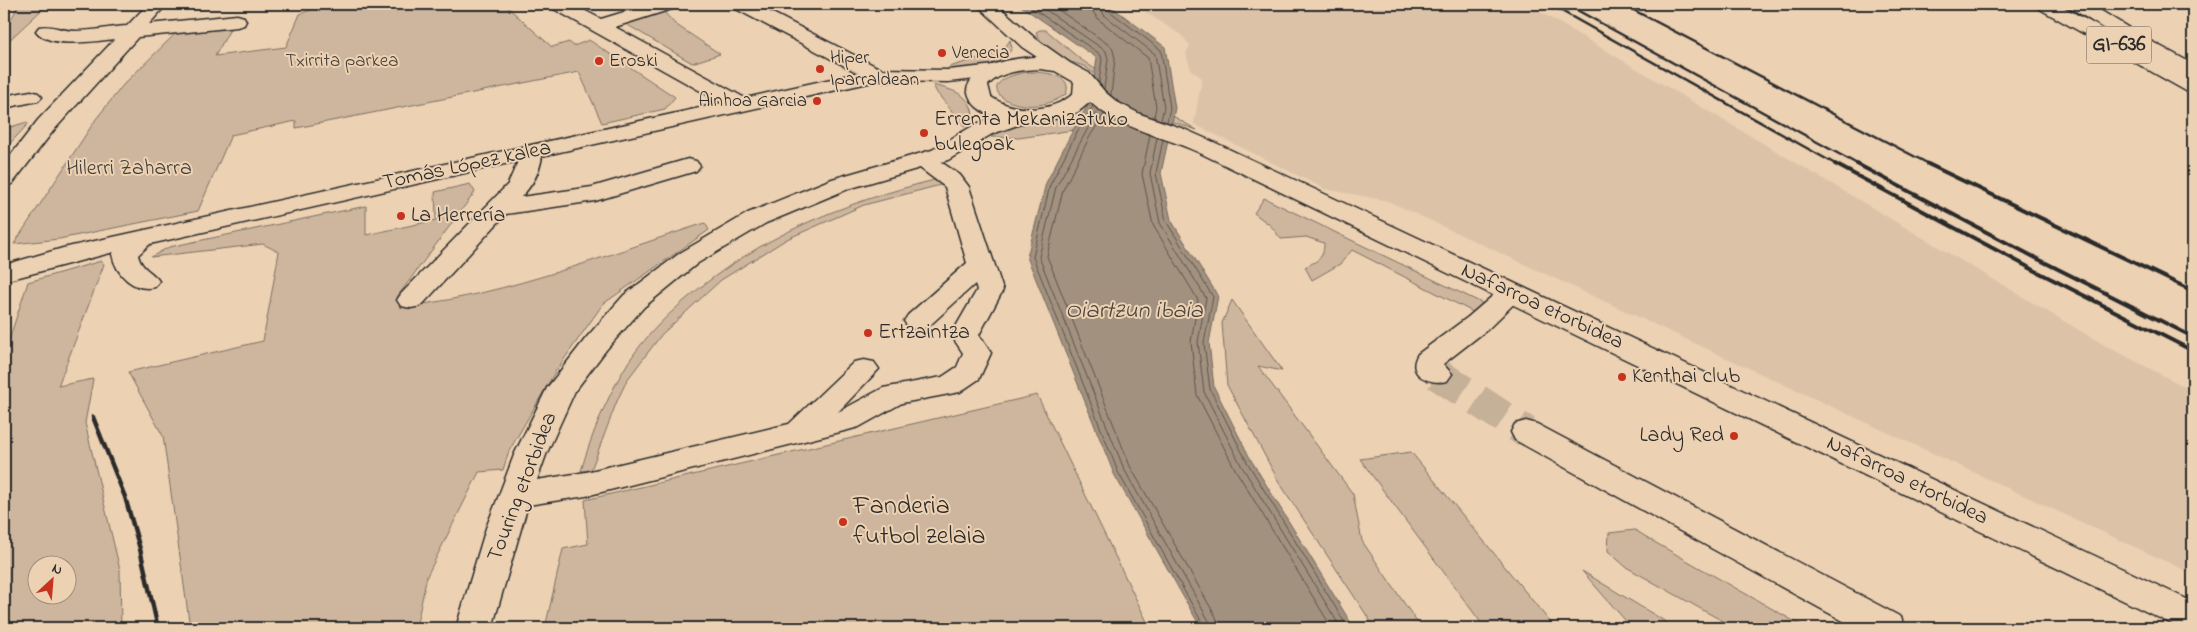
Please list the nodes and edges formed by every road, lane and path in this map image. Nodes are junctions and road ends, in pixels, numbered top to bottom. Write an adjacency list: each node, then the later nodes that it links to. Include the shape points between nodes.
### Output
1 (158, 4): 11 (street)
2 (559, 4): 9 (street)
3 (668, 4): 9 (street)
4 (741, 4): 16 (street)
5 (985, 4): 12 (street)
6 (2046, 4): 19 (street, GI-636)
7 (2078, 4): 15 (street)
8 (236, 21): 11 (street)
9 (600, 26): 23 (street)
10 (46, 31): 11 (street, via 52,35 68,36)
11 (134, 32): 31 (street, via 46,125)
12 (1020, 34): 13 (street, via 1022,49); 14 (street, via 1040,52)
13 (1005, 68): 14 (street, Tomás López kalea, via 1036,64); 17 (street, Tomás López kalea, via 965,75); 21 (street, via 982,80 977,90)
14 (1066, 68): 18 (street, Nafarroa etorbidea)
15 (2193, 72)
16 (877, 75): 17 (street, Tomás López kalea); 23 (street, Tomás López kalea)
17 (932, 76): 21 (street, Tomás López kalea, via 958,84)
18 (1086, 83): 24 (street, via 1087,89 1078,102); 26 (street, Nafarroa etorbidea, via 1103,102)
19 (2193, 87)
20 (30, 97): 22 (street)
21 (981, 99): 25 (street, Tomás López kalea, via 1001,111); 27 (street, via 982,119)
22 (4, 102)
23 (742, 105): 28 (street, Tomás López kalea)
24 (1057, 112): 25 (street); 26 (street, Nafarroa etorbidea)
25 (1024, 115): 27 (street, Touring etorbidea, via 996,123)
26 (1131, 118): 37 (street, Nafarroa etorbidea, via 1210,149)
27 (972, 135): 29 (street, Touring etorbidea)
28 (531, 152): 32 (street, via 530,166 518,187); 33 (street, Tomás López kalea)
29 (925, 161): 34 (street, via 957,187); 44 (street, Touring etorbidea, via 749,211 634,301 562,388)
30 (688, 166): 32 (street, via 595,194)
31 (4, 179)
32 (498, 208): 38 (street)
33 (141, 238): 35 (street, Tomás López kalea); 36 (street, via 125,254 133,273)
34 (981, 264): 39 (street); 42 (street, via 990,290 965,335 977,353 969,372 950,385 894,395 848,420)
35 (4, 273)
36 (146, 281)
37 (1512, 293): 41 (street, via 1428,361 1428,366); 45 (street, Nafarroa etorbidea)
38 (411, 300)
39 (918, 321)
40 (864, 369): 42 (street)
41 (1437, 374)
42 (798, 432): 44 (street, via 586,484)
43 (1526, 432): 47 (street)
44 (515, 495): 46 (street, Touring etorbidea)
45 (2193, 618)
46 (474, 628)
47 (1888, 628)

